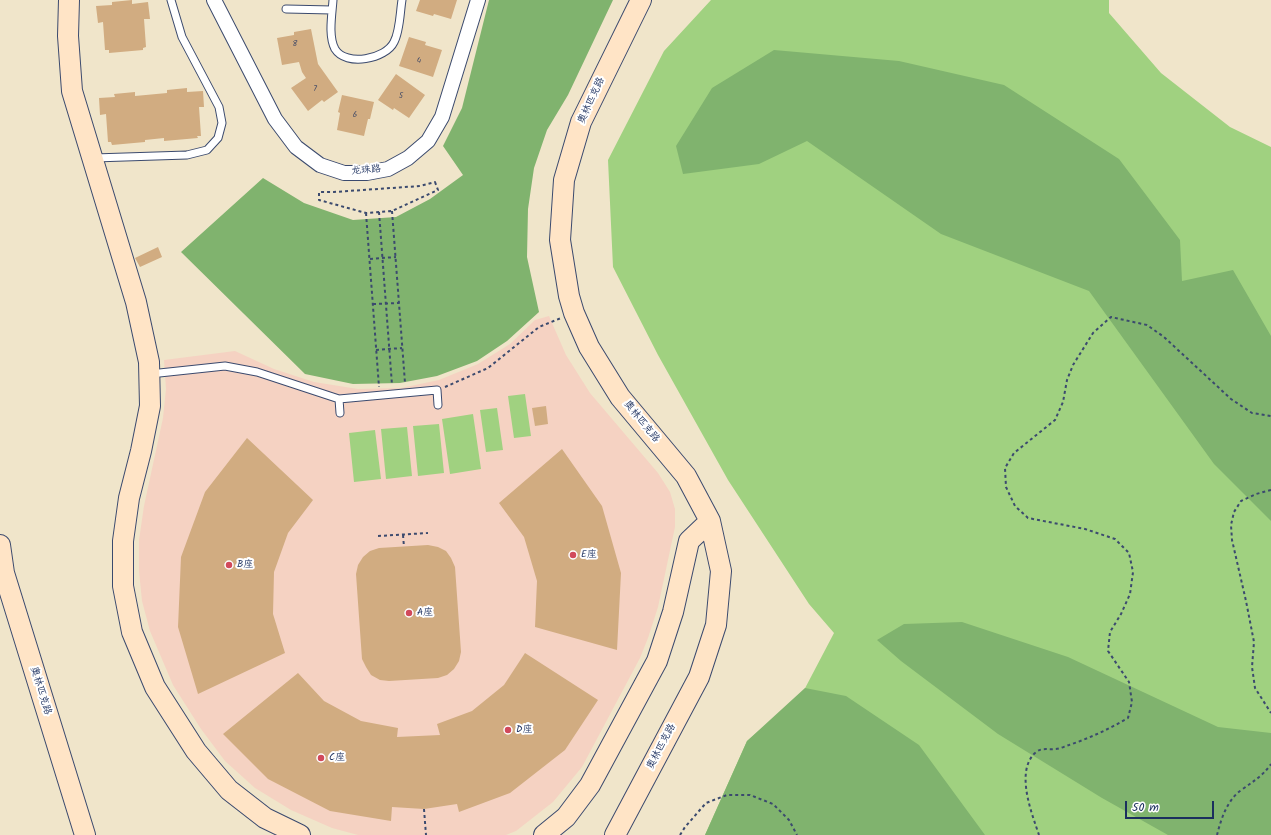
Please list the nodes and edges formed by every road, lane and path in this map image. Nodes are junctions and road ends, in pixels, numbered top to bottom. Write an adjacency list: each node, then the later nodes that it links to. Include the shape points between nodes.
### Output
1 (69, 0): 10 (street, via 68,36 72,91)
2 (171, 0): 10 (lane, via 182,37 220,107 222,123 218,138 207,150 187,155)
3 (214, 0): 6 (street, 龙珠路, via 275,119 296,147 320,165 344,173 367,173 388,169 408,158 428,141 442,117)
4 (333, 0): 9 (lane)
5 (402, 0): 9 (lane, via 396,36 390,49 375,56 359,59 345,57 335,48 331,31)
6 (478, 0)
7 (641, 0): 20 (street, 奥林匹克路, via 582,122 564,180 560,240)
8 (286, 9): 9 (lane)
9 (332, 10)
10 (92, 158): 24 (street, via 136,302)
11 (392, 211): 12 (path); 13 (path, via 438,190 434,182 420,186 319,192 318,200); 14 (path)
12 (379, 212): 13 (path); 15 (path)
13 (366, 213): 16 (path)
14 (396, 257): 15 (path); 17 (path)
15 (383, 258): 16 (path); 18 (path)
16 (370, 259): 19 (path)
17 (399, 302): 18 (path); 21 (path)
18 (386, 303): 19 (path); 22 (path)
19 (373, 304): 23 (path)
20 (574, 313): 25 (path, via 539,328 488,368); 34 (street, 奥林匹克路, via 589,347 620,396 686,476)
21 (402, 348): 22 (path); 26 (path)
22 (390, 349): 23 (path); 27 (path)
23 (376, 350): 28 (path)
24 (150, 374): 29 (lane, via 225,366 256,372); 44 (street, via 150,406 142,451 129,498 123,541 123,586 132,632 156,687 196,751 229,790 265,818)
25 (437, 390): 26 (lane); 30 (lane)
26 (406, 393): 27 (lane)
27 (393, 394): 28 (lane)
28 (380, 395): 29 (lane)
29 (338, 398): 31 (lane)
30 (438, 405)
31 (340, 413)
32 (1271, 416): 50 (path, via 1252,413 1231,399 1164,337 1147,325 1111,317 1093,333 1073,365 1063,402 1055,420 1014,453 1005,468 1006,487 1015,506 1028,518 1085,529 1115,540 1129,553 1133,572 1130,594 1110,632 1108,651 1129,682 1132,702 1128,718 1078,742 1035,753 1028,765 1025,784)
33 (1271, 490): 40 (path, via 1241,501 1234,512 1231,525 1254,642 1252,667 1255,688)
34 (710, 521): 46 (street, via 689,541 673,612 657,661 590,785 566,817); 47 (street, 奥林匹克路, via 721,571 716,625 698,677)
35 (428, 533): 36 (path)
36 (403, 535): 37 (path); 39 (path)
37 (378, 536)
38 (0, 545): 43 (street, 奥林匹克路, via 4,573)
39 (404, 547)
40 (1271, 713)
41 (1271, 764): 51 (path, via 1257,780 1239,791 1228,805)
42 (424, 809): 45 (path)
43 (85, 835)
44 (300, 835)
45 (426, 835)
46 (544, 835)
47 (615, 835)
48 (680, 835): 49 (path, via 706,803 727,795 750,795 773,804 790,820)
49 (797, 835)
50 (1039, 835)
51 (1217, 835)

